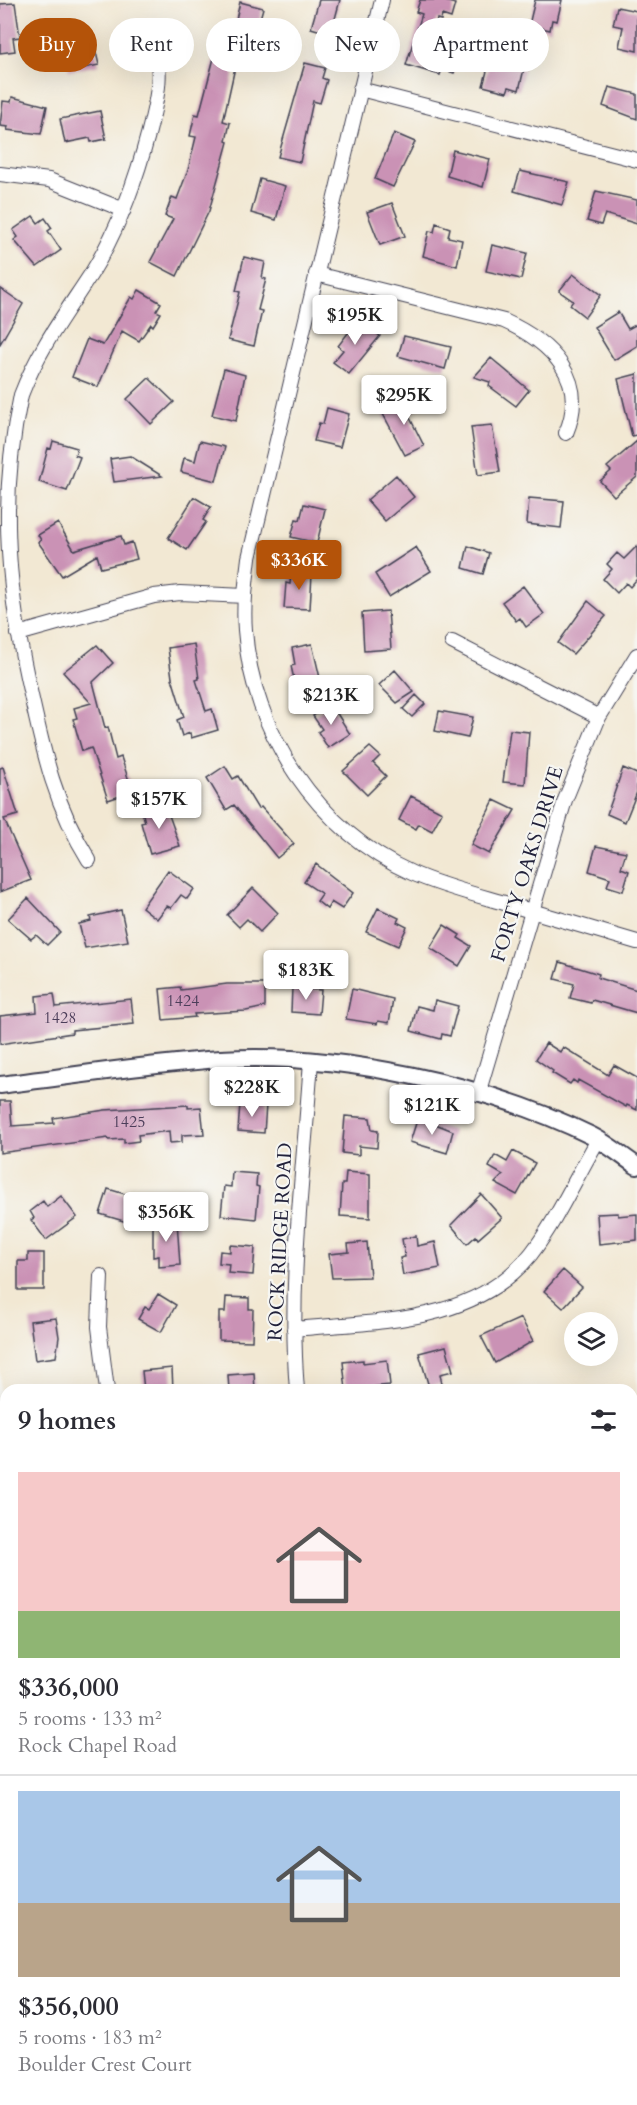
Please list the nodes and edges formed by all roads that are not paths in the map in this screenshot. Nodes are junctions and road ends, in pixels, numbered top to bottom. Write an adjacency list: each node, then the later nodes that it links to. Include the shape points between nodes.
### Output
1 (382, 0): 3 (street)
2 (161, 72): 6 (street, via 160,91 138,174)
3 (360, 88): 4 (street); 7 (street)
4 (637, 160)
5 (0, 174): 6 (street, via 49,180)
6 (124, 210): 10 (street, via 92,273 54,327 35,363 9,435 0,512 3,562)
7 (316, 274): 8 (street, via 523,329 542,342 567,372 574,406); 9 (street, via 249,558)
8 (566, 433)
9 (244, 596): 10 (street, via 154,596); 15 (street, via 250,668 259,702 289,764 329,815 380,856 410,872)
10 (18, 634): 14 (street, via 48,771 60,806)
11 (452, 642): 13 (street)
12 (637, 655): 13 (street, FORTY OAKS DRIVE)
13 (599, 717): 15 (street, FORTY OAKS DRIVE, via 565,800)
14 (89, 860)
15 (532, 911): 16 (street); 19 (street, FORTY OAKS DRIVE)
16 (637, 942)
17 (311, 1060): 18 (street, via 221,1059); 19 (street, via 398,1073); 23 (street, ROCK RIDGE ROAD)
18 (0, 1085)
19 (478, 1094): 20 (street, via 561,1122)
20 (598, 1140): 21 (street); 23 (street, via 531,1254 503,1281 479,1296 434,1313)
21 (637, 1166)
22 (101, 1276): 24 (street, via 99,1327)
23 (294, 1329): 25 (street, ROCK RIDGE ROAD)
24 (106, 1384)
25 (297, 1384)

